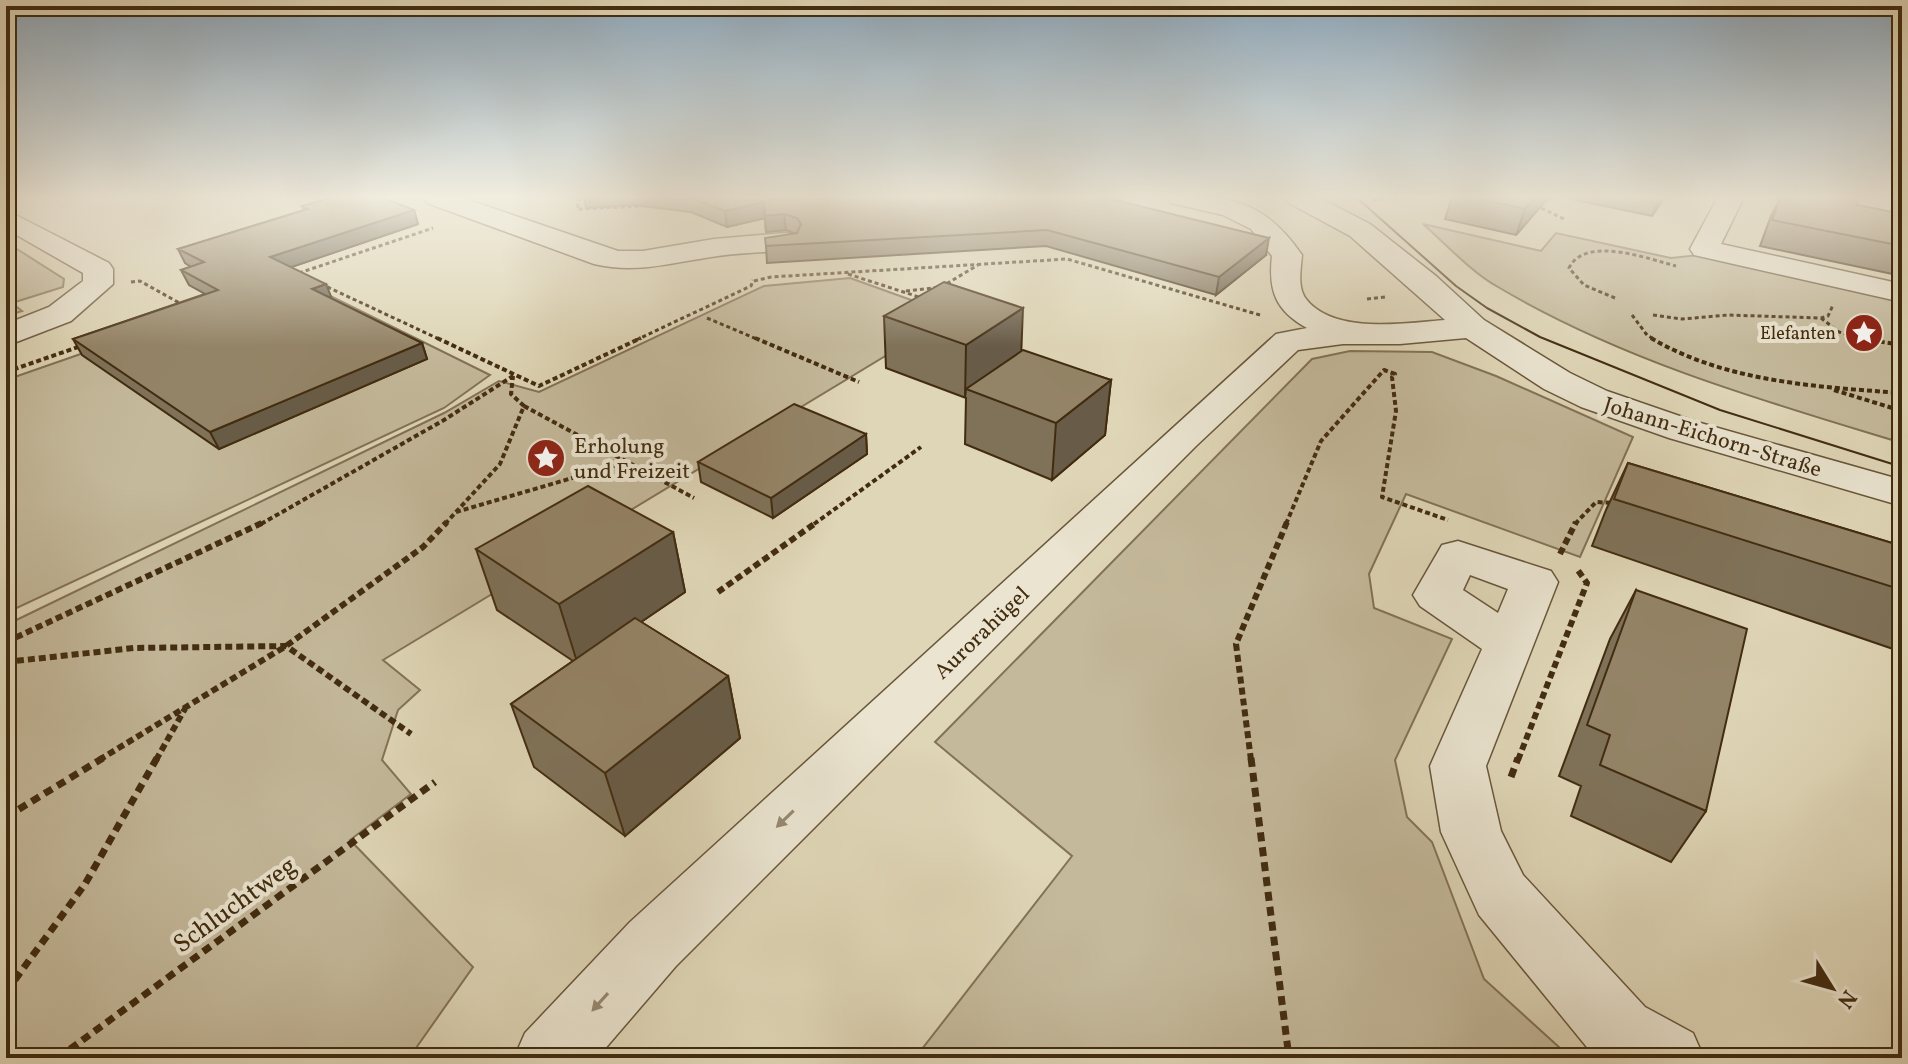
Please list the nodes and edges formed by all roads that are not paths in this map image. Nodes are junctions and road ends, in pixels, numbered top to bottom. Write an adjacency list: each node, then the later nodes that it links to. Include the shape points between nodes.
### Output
1 (58, 247): 10 (street, via 98,269 98,284 60,314)
2 (573, 247): 3 (street, via 624,262 651,262)
3 (724, 247)
4 (1276, 247): 9 (street, via 1287,255 1285,294 1297,308)
5 (1380, 247): 8 (street, Johann-Eichorn-Straße)
6 (1705, 247): 7 (street)
7 (1902, 293)
8 (1472, 327): 9 (street); 11 (street, Johann-Eichorn-Straße, via 1594,399)
9 (1343, 334): 13 (street, Aurorahügel, one-way to 13, via 1288,341 653,944)
10 (6, 336)
11 (1902, 493)
12 (1510, 644): 14 (street, via 1458,766 1471,832 1501,895 1550,954 1620,1032)
13 (550, 1058)
14 (1668, 1058)

